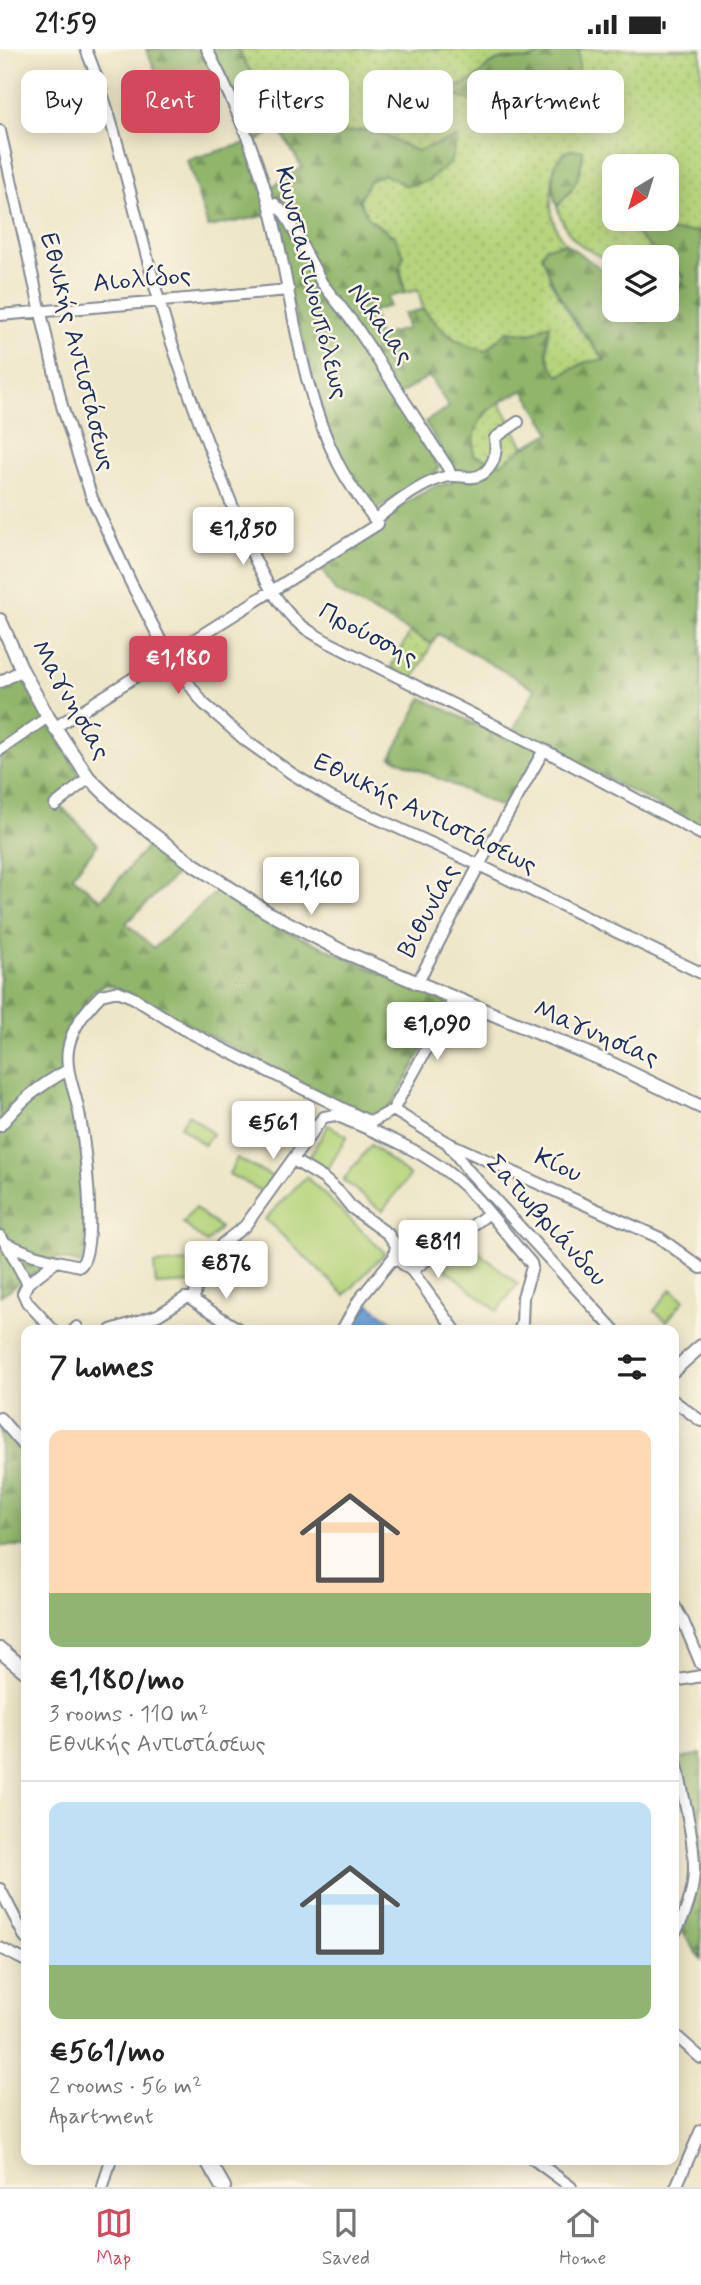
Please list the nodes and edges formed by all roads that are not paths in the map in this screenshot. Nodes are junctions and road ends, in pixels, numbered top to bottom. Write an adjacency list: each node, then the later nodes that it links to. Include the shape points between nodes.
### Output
1 (86, 49): 6 (street, Προύσσης, via 127,176)
2 (208, 49): 4 (street, Κωνσταντινουπόλεως, via 254,148)
3 (0, 131): 7 (street, Εθνικής Αντιστάσεως)
4 (270, 204): 5 (street, Κωνσταντινουπόλεως); 10 (street, Νίκαιας, via 285,214 322,283 382,364)
5 (289, 290): 6 (street, Αιολίδος); 11 (street, Κωνσταντινουπόλεως, via 299,346 326,436 347,481)
6 (159, 302): 7 (street, Αιολίδος); 12 (street, Προύσσης, via 223,483)
7 (40, 312): 8 (street, Αιολίδος); 14 (street, Εθνικής Αντιστάσεως, via 62,406 92,498)
8 (0, 315)
9 (519, 422): 10 (street, via 495,438 495,457 486,471 475,477)
10 (451, 476): 11 (street, via 410,493)
11 (376, 522): 12 (street)
12 (272, 589): 14 (street); 19 (street, Προύσσης, via 310,632)
13 (0, 620): 15 (street, Μαγνησίας)
14 (168, 655): 17 (street); 23 (street, Εθνικής Αντιστάσεως, via 203,703 291,773 330,797)
15 (22, 670): 16 (street); 17 (street, Μαγνησίας)
16 (0, 682)
17 (51, 723): 18 (street); 20 (street, Μαγνησίας)
18 (0, 750)
19 (544, 750): 22 (street, Προύσσης); 23 (street, Βιθυνίας)
20 (89, 778): 21 (street); 25 (street, Μαγνησίας, via 136,822 248,901 323,942)
21 (55, 805)
22 (701, 834)
23 (479, 865): 24 (street, Εθνικής Αντιστάσεως); 25 (street, Βιθυνίας)
24 (701, 973)
25 (416, 984): 26 (street, Μαγνησίας)
26 (454, 999): 28 (street, Μαγνησίας, via 608,1062); 29 (street)
27 (68, 1070): 29 (street, via 67,1053 76,1026 101,995 118,992 366,1120 382,1118); 30 (street, via 21,1101); 36 (street, via 86,1155 89,1240 83,1265)
28 (701, 1107)
29 (393, 1110): 31 (street, Κίου)
30 (0, 1126)
31 (446, 1142): 37 (street, Κίου, via 648,1232); 47 (street, Σατωβριάνδου)
32 (293, 1160): 33 (street, via 321,1120 335,1115 422,1155 457,1180); 35 (street, via 323,1178 352,1208 388,1234 396,1245); 40 (street, via 245,1226 212,1257)
33 (488, 1214): 38 (street); 46 (street, via 531,1263)
34 (4, 1240): 36 (street); 39 (street)
35 (394, 1257): 38 (street); 44 (street)
36 (57, 1261): 39 (street)
37 (701, 1268)
38 (412, 1271): 45 (street)
39 (28, 1283): 41 (street, via 24,1298)
40 (194, 1298): 42 (street); 43 (street)
41 (48, 1325)
42 (127, 1325)
43 (227, 1325)
44 (345, 1325)
45 (451, 1325)
46 (522, 1325)
47 (609, 1325)
48 (701, 1346): 49 (street)
49 (679, 1366)
50 (679, 1405): 52 (street)
51 (0, 1418): 53 (street)
52 (701, 1421)
53 (21, 1442)
54 (679, 1613): 56 (street)
55 (0, 1650): 57 (main road)
56 (701, 1664)
57 (21, 1667)
58 (701, 1675): 59 (street)
59 (679, 1680)
60 (679, 1776): 62 (street, via 696,1853 696,1878 689,1908)
61 (0, 1889): 63 (street)
62 (679, 1925)
63 (21, 1929)
64 (0, 1948): 65 (street)
65 (21, 1958)
66 (679, 2038): 67 (street)
67 (701, 2058)
68 (701, 2130): 75 (street)
69 (109, 2165): 72 (street)
70 (210, 2165): 73 (main road)
71 (541, 2165): 74 (street)
72 (103, 2187)
73 (223, 2187)
74 (571, 2187)
75 (676, 2187)

